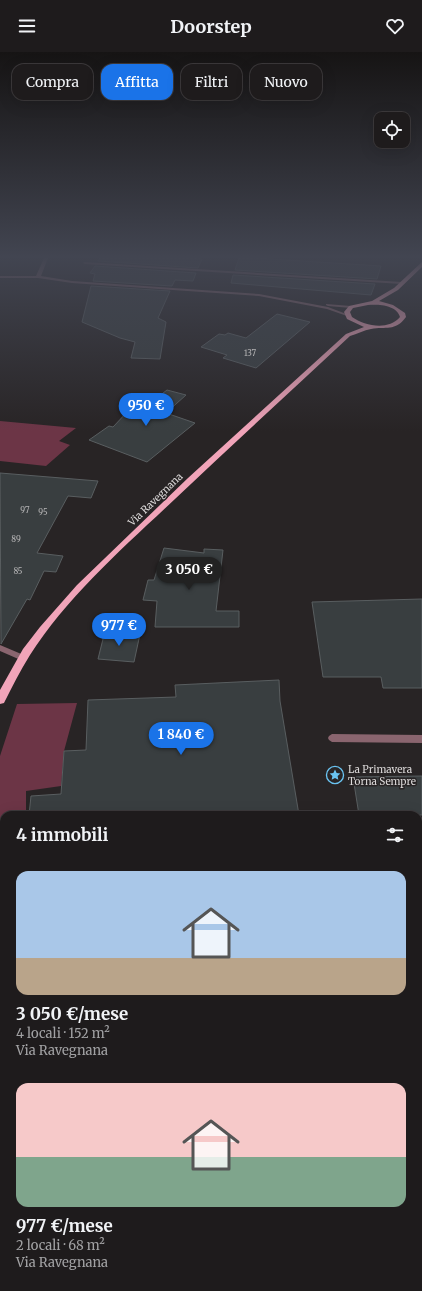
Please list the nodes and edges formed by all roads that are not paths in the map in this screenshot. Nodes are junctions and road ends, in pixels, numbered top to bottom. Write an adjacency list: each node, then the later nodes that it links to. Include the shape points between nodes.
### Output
1 (345, 316): 3 (street)
2 (403, 316): 4 (main road, Via Ravegnana, via 398,323 386,327)
3 (350, 318): 4 (main road, Via Ravegnana); 5 (main road)
4 (370, 326): 5 (main road, Via Ravegnana)
5 (348, 335): 7 (main road, Via Ravegnana, via 231,441 73,594)
6 (0, 648): 7 (street)
7 (23, 658): 8 (main road, Via Ravegnana)
8 (0, 700)
9 (332, 738): 10 (street)
10 (422, 739)

